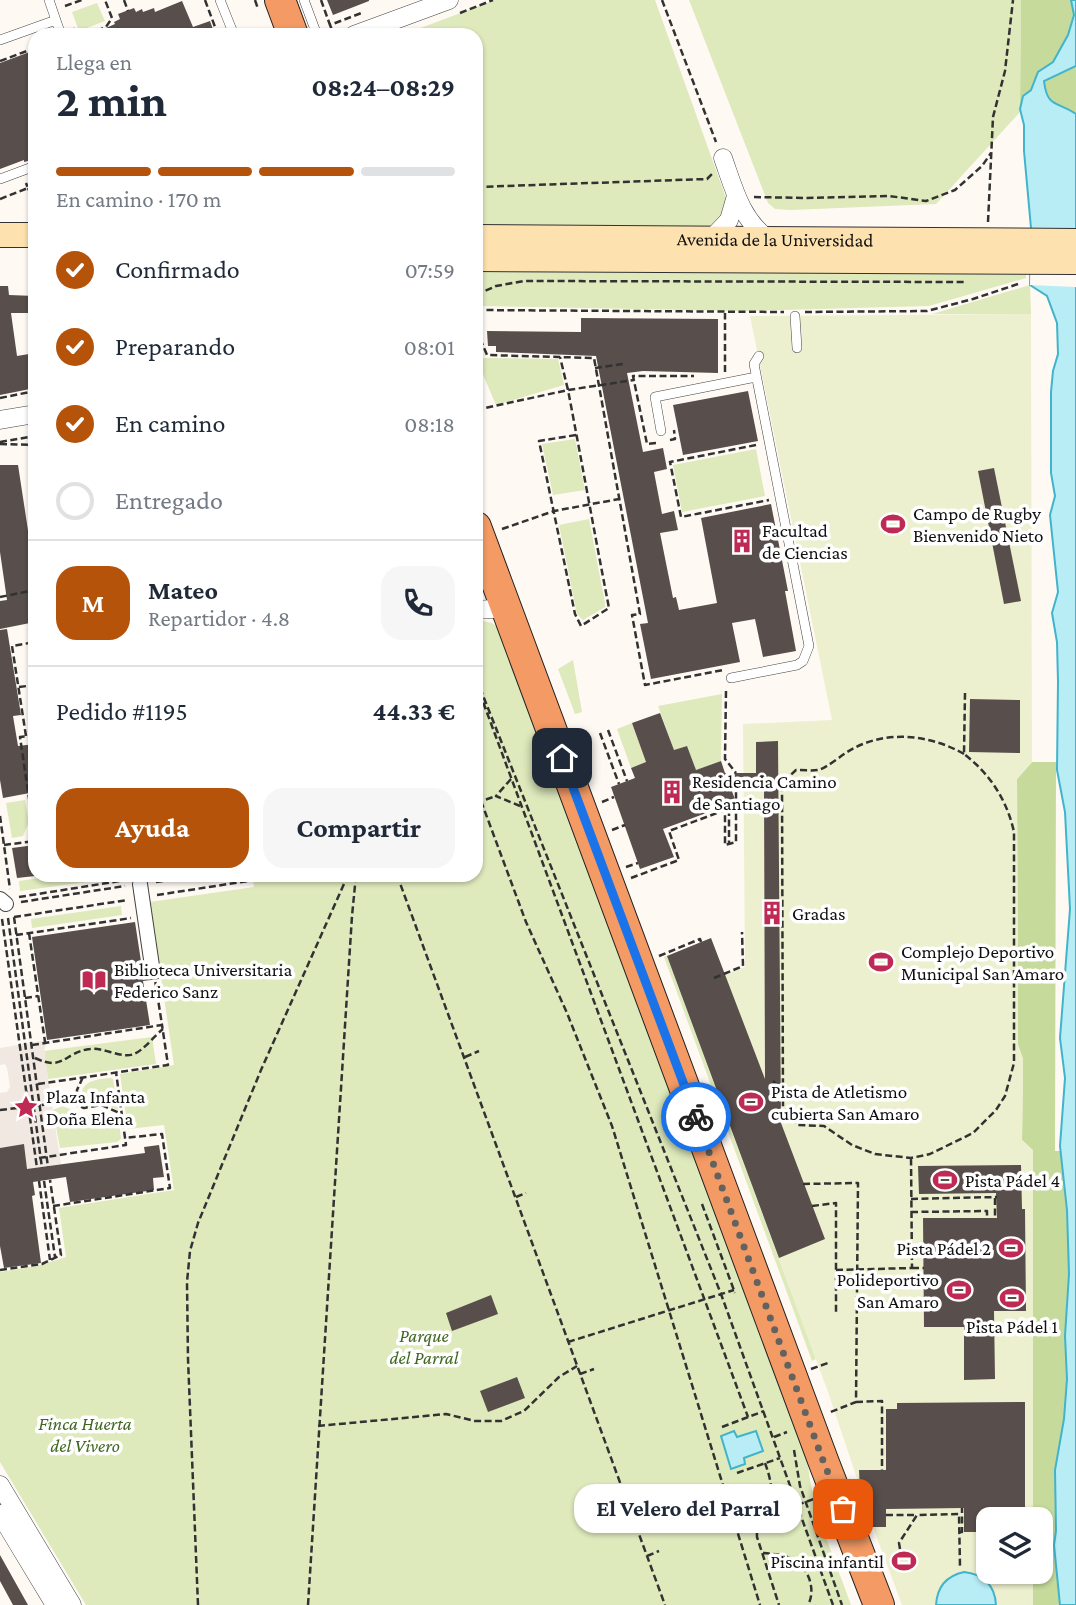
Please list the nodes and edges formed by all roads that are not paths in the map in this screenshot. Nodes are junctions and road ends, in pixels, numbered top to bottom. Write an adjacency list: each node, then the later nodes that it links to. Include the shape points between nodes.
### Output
1 (48, 0): 6 (lane)
2 (220, 0): 9 (lane)
3 (280, 0): 10 (highway)
4 (304, 0): 11 (lane)
5 (449, 0): 12 (street)
6 (56, 20): 7 (lane); 8 (lane)
7 (34, 28)
8 (59, 28)
9 (231, 28)
10 (290, 28)
11 (314, 28)
12 (373, 28)
13 (28, 30): 14 (lane)
14 (0, 40)
15 (718, 166): 18 (street)
16 (28, 169): 17 (lane)
17 (0, 179)
18 (743, 196): 22 (street); 23 (street, via 753,226)
19 (0, 235): 20 (main road)
20 (28, 235)
21 (483, 237): 22 (main road, Avenida de la Universidad)
22 (713, 237): 23 (main road, Avenida de la Universidad)
23 (768, 239): 26 (main road, Avenida de la Universidad, via 988,241)
24 (1076, 241): 26 (main road, Avenida de la Universidad)
25 (483, 260): 26 (main road, Avenida de la Universidad)
26 (1030, 262): 27 (main road, Avenida de la Universidad)
27 (1076, 262)
28 (794, 316): 29 (lane)
29 (797, 348)
30 (758, 356): 31 (lane)
31 (756, 377): 34 (lane, via 654,397); 38 (lane, via 809,646 797,665)
32 (28, 415): 33 (street)
33 (0, 421)
34 (661, 431)
35 (488, 529): 36 (highway)
36 (507, 608): 37 (street); 41 (highway)
37 (483, 610)
38 (731, 678)
39 (136, 882): 40 (street)
40 (154, 973)
41 (824, 1463): 45 (highway, via 826,1501); 46 (highway)
42 (2, 1497): 43 (street); 44 (street)
43 (55, 1605)
44 (72, 1605)
45 (862, 1605)
46 (879, 1605)

